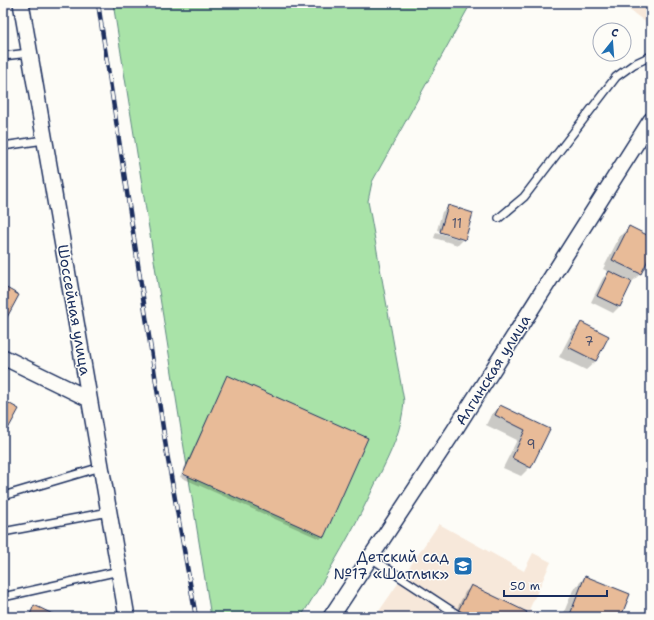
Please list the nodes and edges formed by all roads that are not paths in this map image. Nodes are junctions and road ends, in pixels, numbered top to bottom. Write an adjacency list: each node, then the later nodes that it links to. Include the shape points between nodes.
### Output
1 (21, 3): 2 (street, Шоссейная улица)
2 (30, 53): 3 (lane); 6 (street, Шоссейная улица)
3 (3, 56)
4 (651, 56): 8 (lane, via 616,77 524,197)
5 (651, 120): 15 (street, Алгинская улица)
6 (44, 140): 7 (lane); 10 (street, Шоссейная улица)
7 (3, 146)
8 (499, 218)
9 (3, 357): 10 (street)
10 (89, 399): 11 (street, Шоссейная улица)
11 (101, 467): 12 (lane); 13 (street, Шоссейная улица)
12 (3, 496)
13 (109, 512): 14 (lane); 16 (street, Шоссейная улица)
14 (3, 532)
15 (371, 558): 19 (street, Алгинская улица); 20 (lane)
16 (119, 571): 17 (lane); 18 (street, Шоссейная улица)
17 (3, 597)
18 (127, 617)
19 (331, 617)
20 (461, 617)

